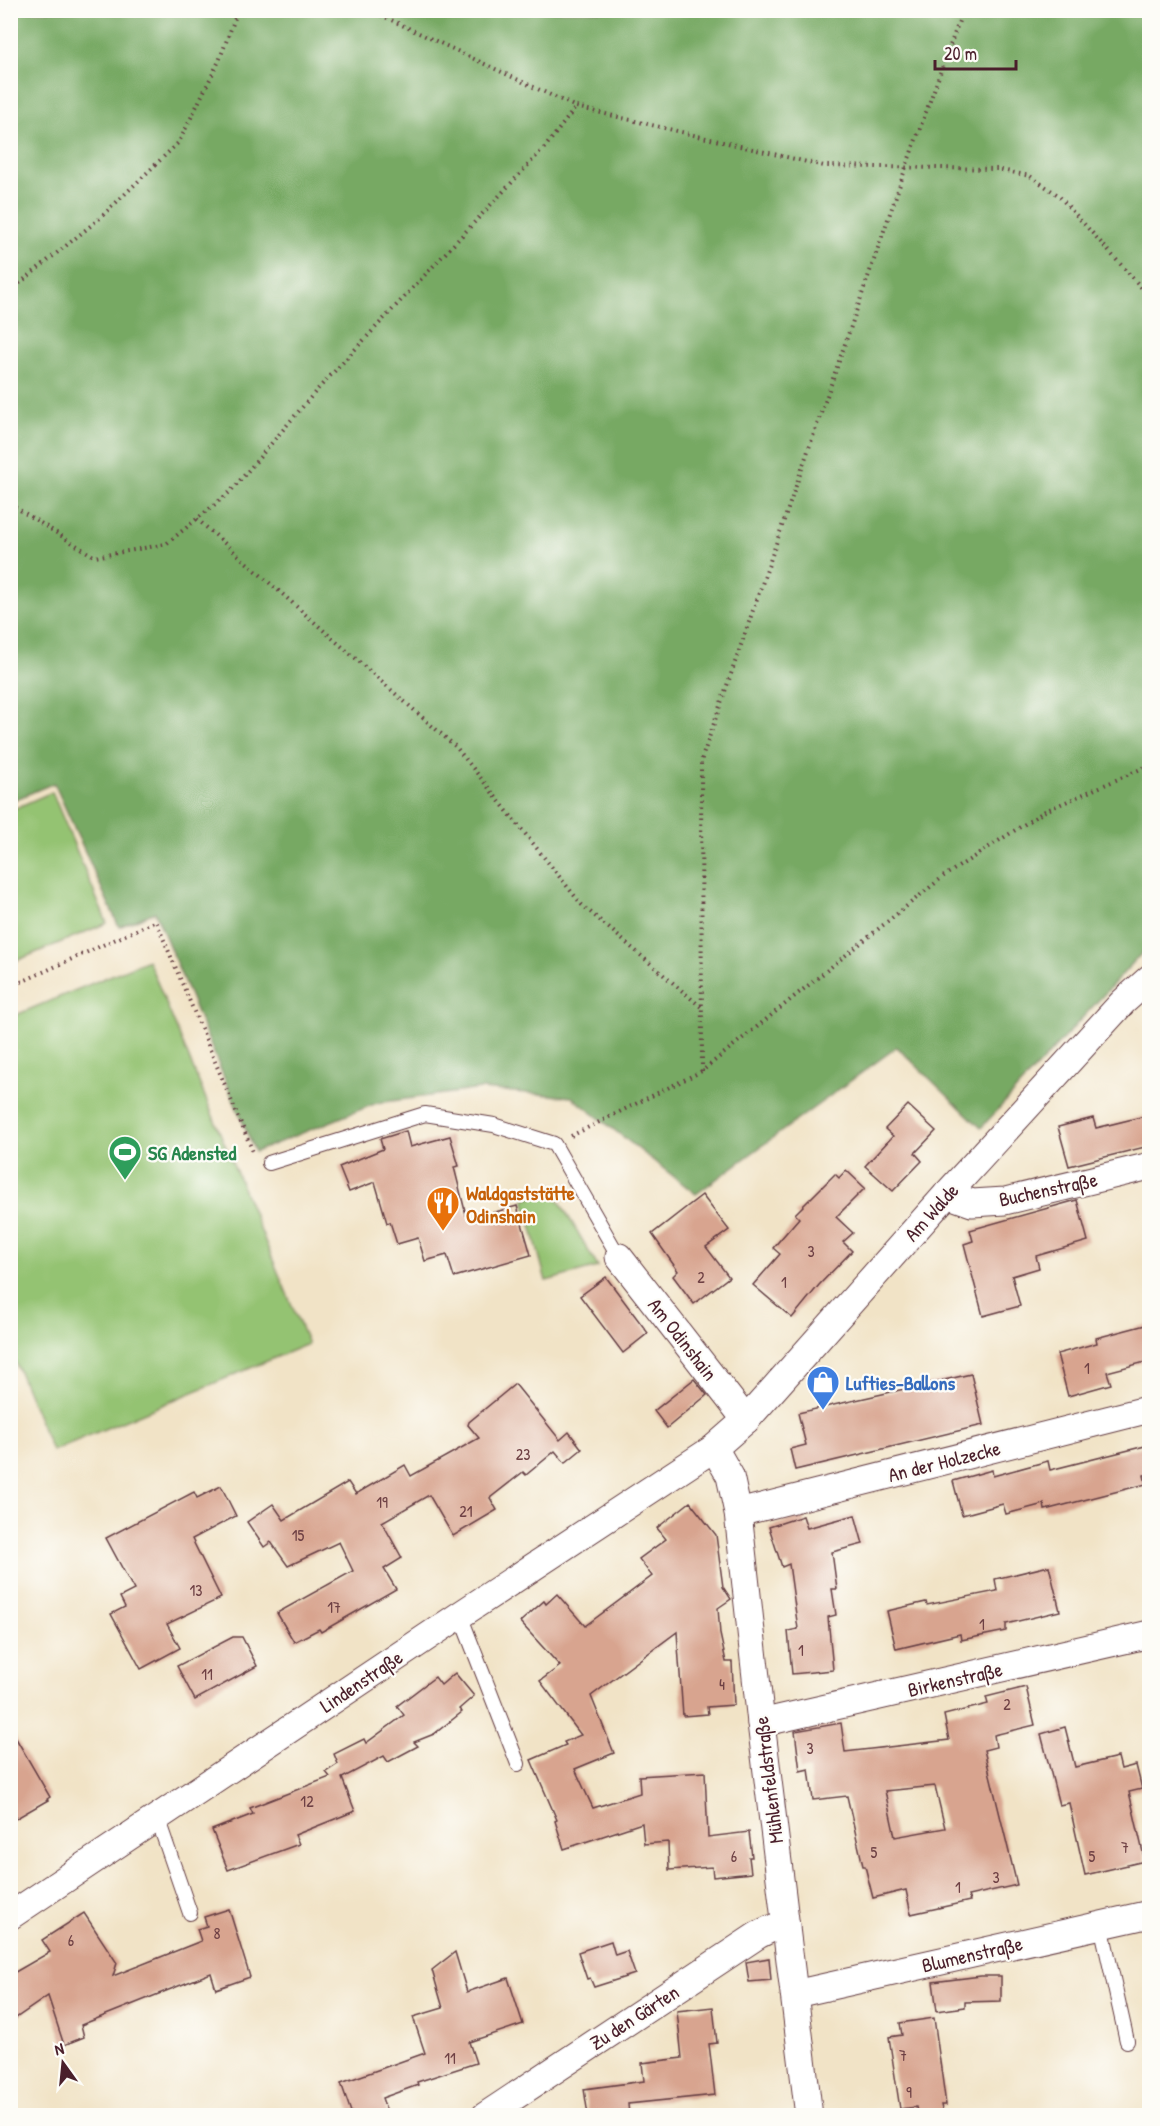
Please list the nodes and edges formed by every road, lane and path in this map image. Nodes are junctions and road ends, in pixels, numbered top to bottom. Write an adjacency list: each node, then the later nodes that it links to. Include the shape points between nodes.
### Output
1 (238, 10): 6 (path, via 219,61 178,142 99,219)
2 (370, 10): 4 (path)
3 (963, 10): 5 (path)
4 (576, 107): 5 (path, via 824,166); 9 (path, via 546,146 316,391 230,492)
5 (906, 167): 7 (path, via 997,169 1030,176 1058,195); 13 (path, via 701,761)
6 (10, 291)
7 (1149, 297)
8 (10, 504): 9 (path, via 94,557 165,544)
9 (197, 519): 13 (path, via 456,747 582,905)
10 (1149, 765): 14 (path, via 1045,811 944,876)
11 (1149, 978): 18 (street, Am Walde)
12 (10, 987): 16 (path, via 156,921 256,1159)
13 (702, 1008): 14 (path)
14 (702, 1071): 15 (path)
15 (554, 1144): 16 (lane, via 494,1125 425,1114); 19 (lane)
16 (269, 1163)
17 (1149, 1167): 18 (street, Buchenstraße, via 1005,1201 972,1203)
18 (947, 1194): 21 (street, Am Walde)
19 (619, 1257): 21 (street, Am Odinshain)
20 (1149, 1409): 23 (street, An der Holzecke)
21 (746, 1420): 22 (street, Am Walde)
22 (714, 1448): 23 (street, Mühlenfeldstraße, via 730,1476); 24 (street, Lindenstraße)
23 (738, 1513): 26 (street, Mühlenfeldstraße)
24 (460, 1615): 27 (lane); 28 (street, Lindenstraße)
25 (1149, 1634): 26 (street, Birkenstraße)
26 (761, 1723): 33 (street, Mühlenfeldstraße)
27 (518, 1764)
28 (157, 1817): 29 (lane); 31 (street, Lindenstraße)
29 (190, 1913)
30 (1149, 1914): 32 (street, Blumenstraße)
31 (10, 1916)
32 (1101, 1925): 34 (street, Blumenstraße); 35 (lane)
33 (786, 1926): 34 (street, Mühlenfeldstraße); 36 (street, Zu den Gärten, via 758,1935)
34 (795, 1994): 37 (street, Mühlenfeldstraße)
35 (1127, 2041)
36 (485, 2115)
37 (809, 2115)

